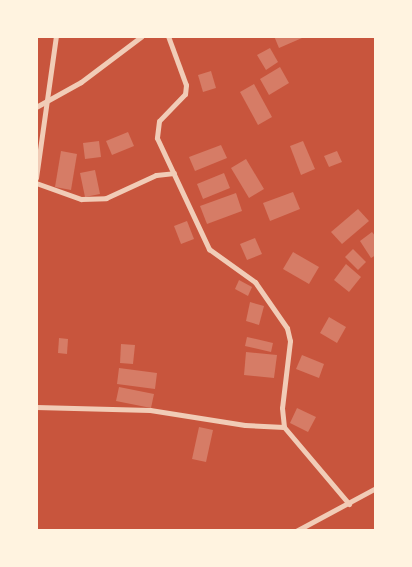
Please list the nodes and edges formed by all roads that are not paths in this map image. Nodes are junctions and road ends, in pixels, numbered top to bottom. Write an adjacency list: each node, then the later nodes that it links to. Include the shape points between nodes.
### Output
1 (56, 36): 4 (street)
2 (142, 36): 4 (street)
3 (168, 36): 6 (street, via 186,85 185,94 159,121 157,128 157,138)
4 (48, 103): 5 (street); 7 (street)
5 (36, 107)
6 (174, 173): 8 (street, via 154,176 106,198 81,199); 10 (street, via 209,248 255,282 287,328 290,341 282,408)
7 (36, 178)
8 (36, 183)
9 (36, 408): 10 (street, via 122,408)
10 (284, 427): 12 (street)
11 (376, 488): 12 (street)
12 (349, 504): 13 (street)
13 (296, 531)

